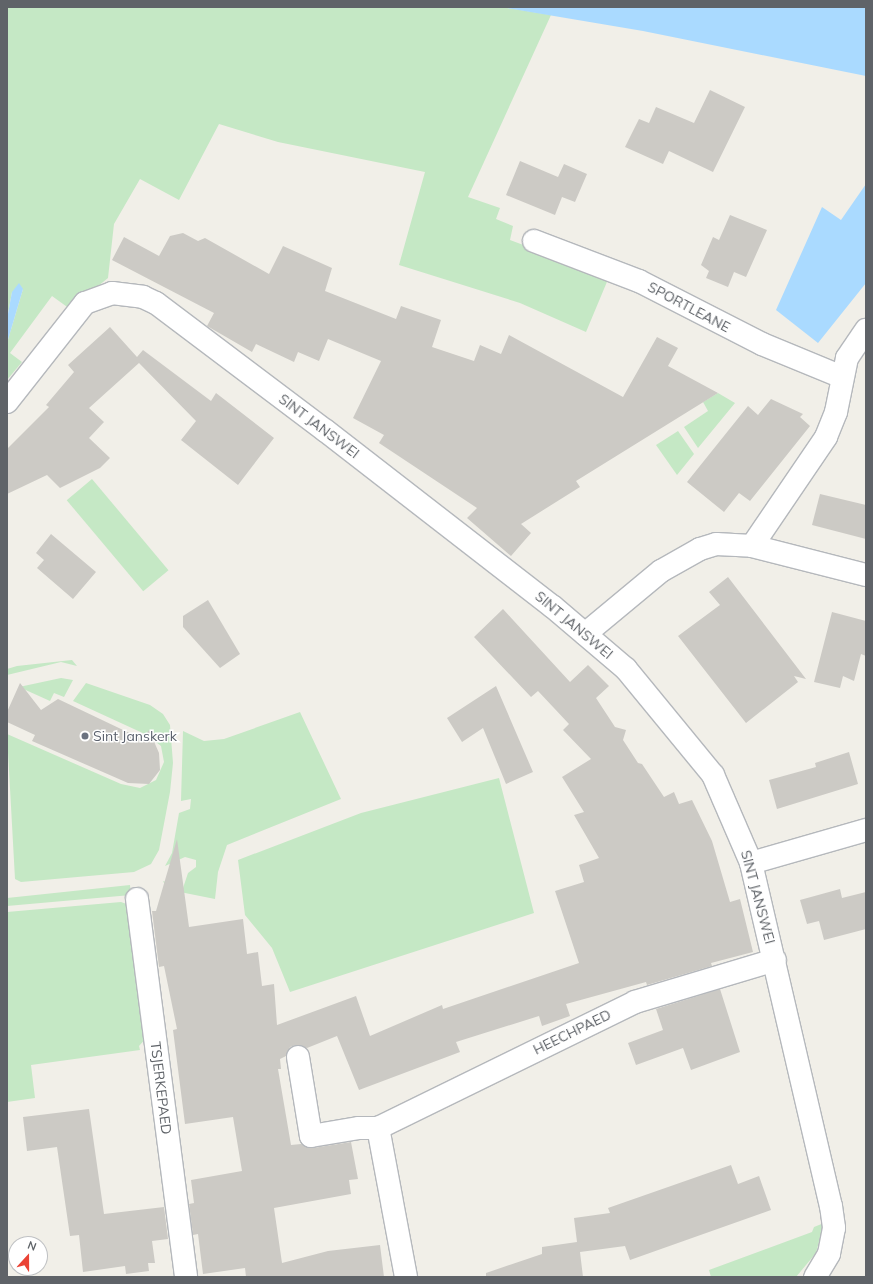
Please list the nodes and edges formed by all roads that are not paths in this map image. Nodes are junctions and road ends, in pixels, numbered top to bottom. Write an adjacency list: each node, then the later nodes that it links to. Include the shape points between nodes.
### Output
1 (534, 241): 3 (street, SPORTLEANE, via 639,281 755,340)
2 (866, 330): 3 (street, via 847,358)
3 (842, 377): 5 (street, via 836,412 826,437)
4 (7, 402): 7 (street, SINT JANSWEI, via 85,303 112,293 143,297 156,303 326,431)
5 (752, 546): 6 (street); 7 (street, via 716,544 680,558 637,589)
6 (866, 575)
7 (585, 634): 9 (street, SINT JANSWEI, via 631,674 713,775)
8 (866, 830): 9 (street)
9 (751, 863): 11 (street, SINT JANSWEI)
10 (137, 899): 14 (street, TSJERKEPAED)
11 (774, 960): 13 (street, HEECHPAED, via 636,1002); 16 (street, SINT JANSWEI, via 833,1218 828,1254)
12 (298, 1057): 13 (street, HEECHPAED, via 311,1136 359,1128)
13 (378, 1128): 15 (street)
14 (186, 1277)
15 (406, 1277)
16 (815, 1277)

